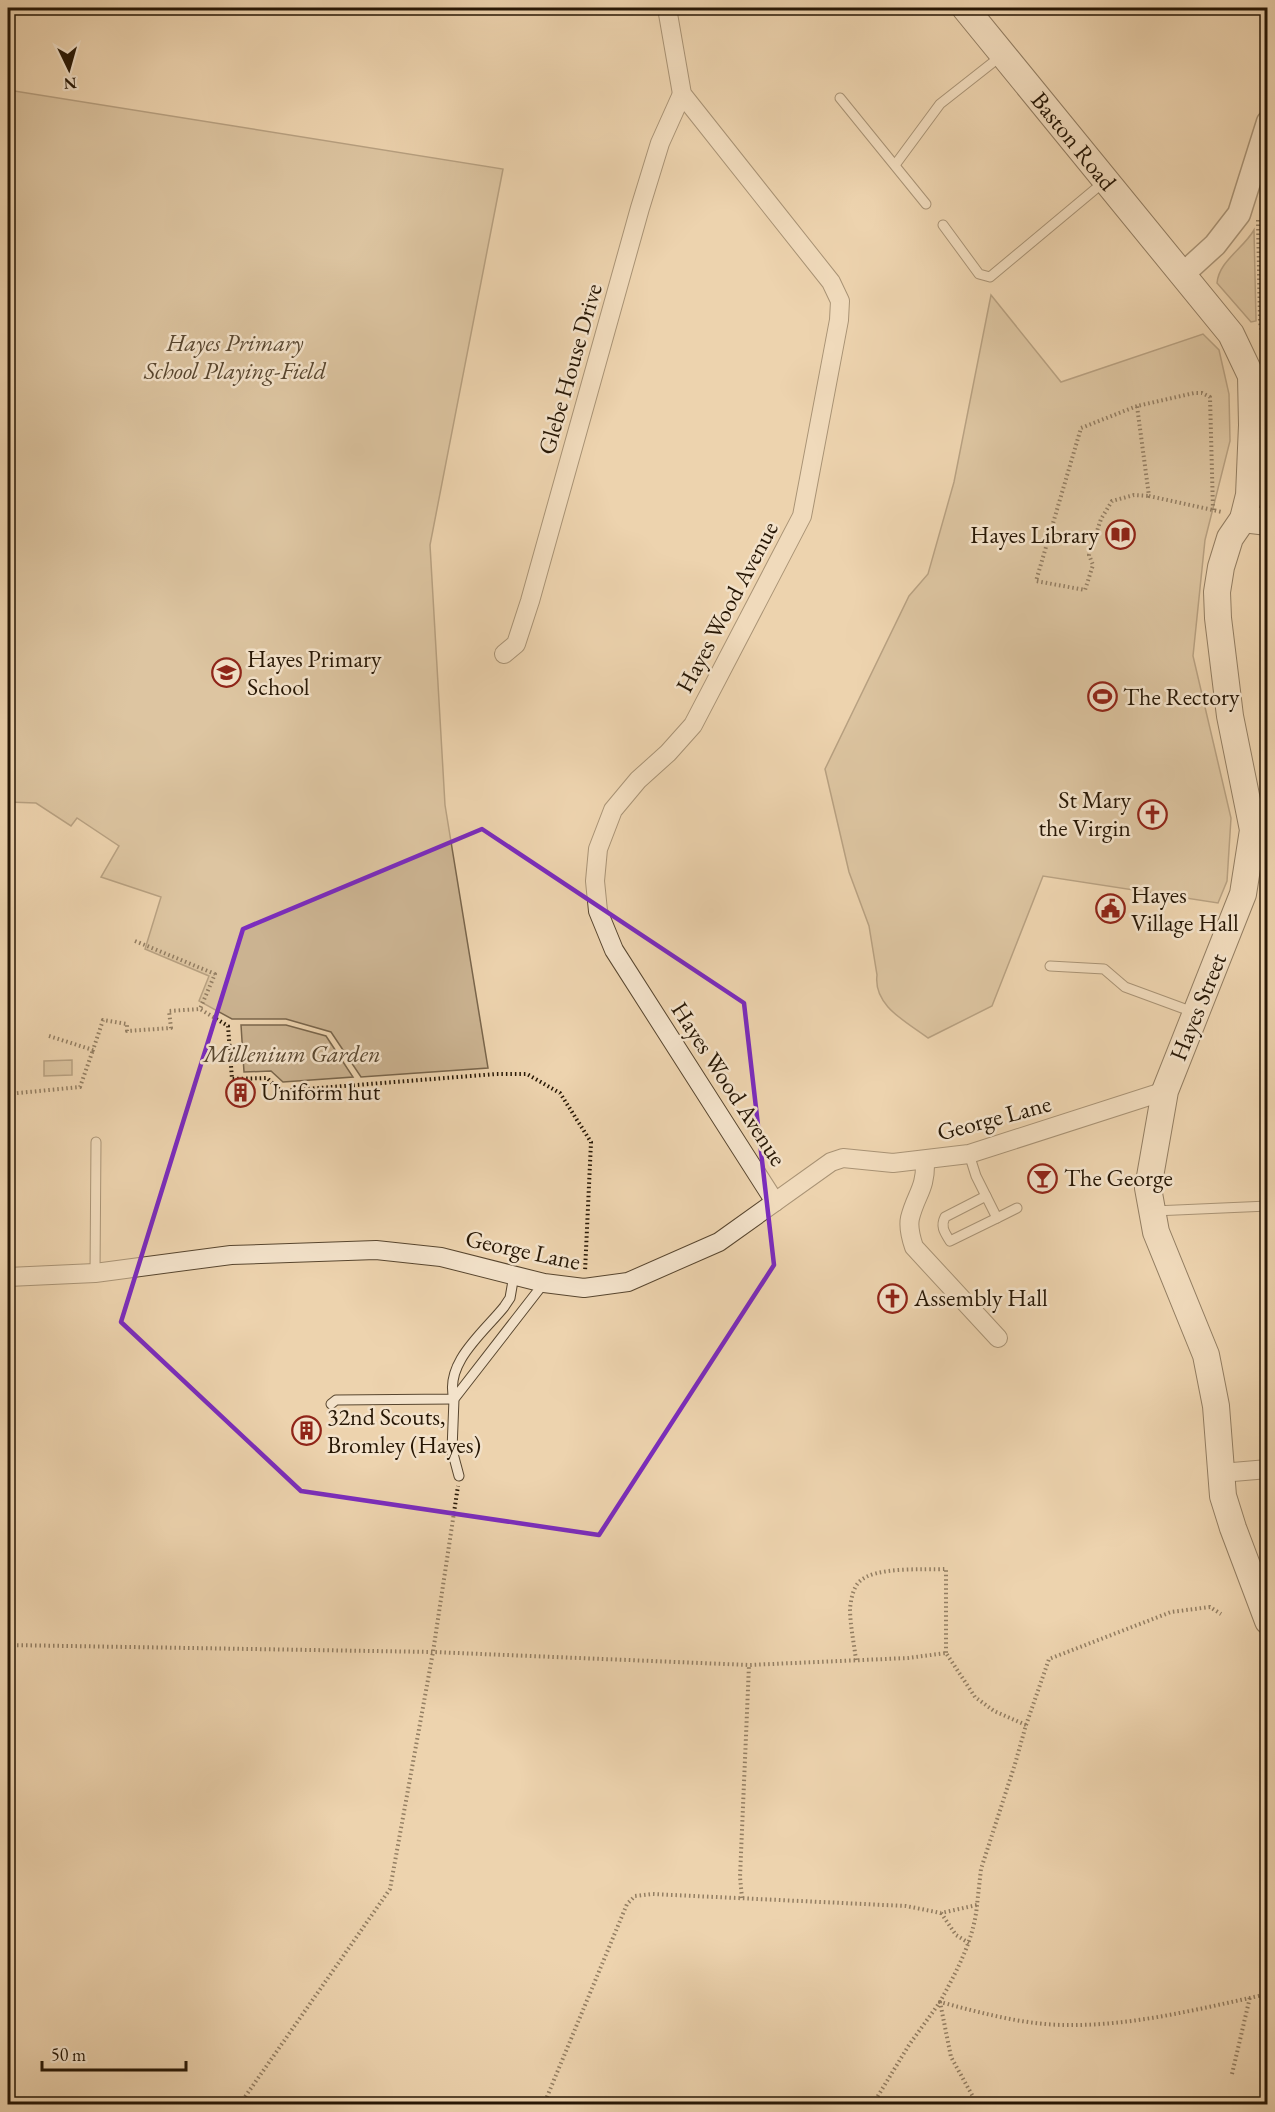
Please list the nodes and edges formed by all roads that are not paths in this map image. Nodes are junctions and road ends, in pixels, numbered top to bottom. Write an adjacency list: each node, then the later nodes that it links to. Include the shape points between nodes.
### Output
1 (667, 8): 4 (street, Hayes Wood Avenue)
2 (965, 8): 3 (main road, Baston Road)
3 (1003, 55): 8 (lane, via 940,104); 9 (main road, Baston Road)
4 (682, 94): 14 (street, Glebe House Drive, via 660,143 640,208 530,601 516,644); 22 (street, Hayes Wood Avenue, via 831,282 840,301 839,320 802,516 693,724 613,810 598,849 595,881 598,911 614,950)
5 (840, 98): 8 (lane)
6 (1268, 122): 7 (street)
7 (1263, 152): 12 (street, via 1239,214 1215,245)
8 (895, 165): 10 (lane)
9 (1105, 181): 11 (lane, via 990,277 979,274); 12 (main road, Baston Road)
10 (926, 204)
11 (943, 225)
12 (1182, 275): 13 (main road, Hayes Street, via 1230,334 1251,376 1249,495)
13 (1255, 520): 16 (main road, Hayes Street, via 1230,538 1217,592 1230,716 1257,830 1243,894)
14 (504, 654)
15 (1050, 966): 16 (lane, via 1104,969 1125,987)
16 (1196, 1013): 17 (main road, Hayes Street)
17 (1165, 1092): 19 (street, George Lane); 25 (main road, Hayes Street, via 1148,1188)
18 (96, 1142): 27 (lane)
19 (969, 1154): 20 (street, George Lane); 21 (lane)
20 (925, 1161): 22 (street, George Lane, via 893,1163 843,1158 831,1162); 31 (street, via 923,1186 910,1218 914,1247)
21 (986, 1196): 26 (lane); 26 (lane, via 945,1217 944,1231 950,1242)
22 (776, 1202): 30 (street, George Lane, via 719,1242 628,1282 584,1288)
23 (1268, 1206): 25 (lane)
24 (1017, 1208): 26 (lane)
25 (1151, 1211): 35 (main road, Hayes Street, via 1167,1262 1206,1354 1216,1406)
26 (997, 1218)
27 (95, 1273): 28 (street, George Lane, via 231,1255 376,1250 441,1257); 29 (street, George Lane)
28 (514, 1275): 30 (street, George Lane); 32 (lane, via 504,1308 458,1364 452,1377)
29 (8, 1277)
30 (544, 1283): 32 (lane)
31 (998, 1338)
32 (454, 1399): 33 (lane, via 336,1400); 36 (lane, via 452,1450)
33 (331, 1404)
34 (1268, 1469): 35 (street)
35 (1221, 1473): 37 (main road, Hayes Street, via 1228,1513)
36 (459, 1476)
37 (1268, 1621)

